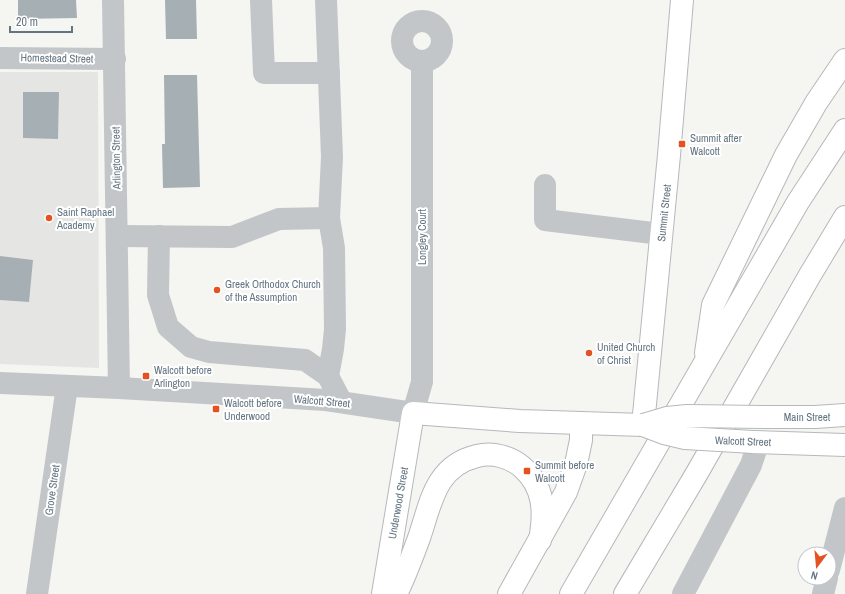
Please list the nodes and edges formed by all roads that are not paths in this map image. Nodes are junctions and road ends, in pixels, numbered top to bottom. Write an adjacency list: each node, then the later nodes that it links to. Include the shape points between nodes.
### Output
1 (113, 0): 6 (street, Arlington Street)
2 (261, 0): 9 (street, via 264,72)
3 (326, 0): 9 (street)
4 (682, 0): 14 (main road, Summit Street)
5 (0, 58): 6 (street, Homestead Street)
6 (114, 59): 15 (street, Arlington Street)
7 (845, 60): 17 (main road, via 786,155 713,305)
8 (422, 61): 23 (street, Longley Court, via 422,382)
9 (329, 73): 13 (street, via 332,157)
10 (845, 130): 17 (main road, via 798,202)
11 (545, 185): 14 (street, via 545,220)
12 (845, 217): 38 (main road)
13 (329, 218): 16 (street, via 279,219 232,237); 18 (street, via 334,248 335,329)
14 (661, 234): 27 (main road, Summit Street, via 646,401)
15 (117, 236): 16 (street); 21 (street, Arlington Street)
16 (159, 236): 18 (street, via 158,295 168,326 191,347 209,352 305,360)
17 (705, 365): 37 (main road)
18 (328, 376): 22 (street)
19 (0, 383): 20 (street, Walcott Street)
20 (67, 386): 21 (street, Walcott Street); 33 (street, Grove Street)
21 (118, 388): 22 (street, Walcott Street)
22 (341, 401): 23 (street, Walcott Street)
23 (414, 413): 26 (main road, Walcott Street); 34 (main road, Underwood Street)
24 (845, 415): 25 (main road, Main Street)
25 (768, 416): 27 (main road, Walcott Street, bridge, via 687,416)
26 (581, 423): 27 (main road, Walcott Street); 31 (main road, via 579,450 572,478)
27 (638, 425): 28 (main road, Walcott Street, bridge, via 685,438)
28 (754, 442): 29 (main road, Walcott Street); 39 (street, via 756,450 751,465)
29 (845, 445)
30 (845, 508): 32 (street)
31 (540, 540): 35 (main road, via 543,523 541,496 537,484 529,474 503,456 483,454 460,461 435,488 410,562); 36 (main road)
32 (835, 546)
33 (37, 594)
34 (383, 594)
35 (396, 594)
36 (509, 594)
37 (571, 594)
38 (625, 594)
39 (683, 594)

